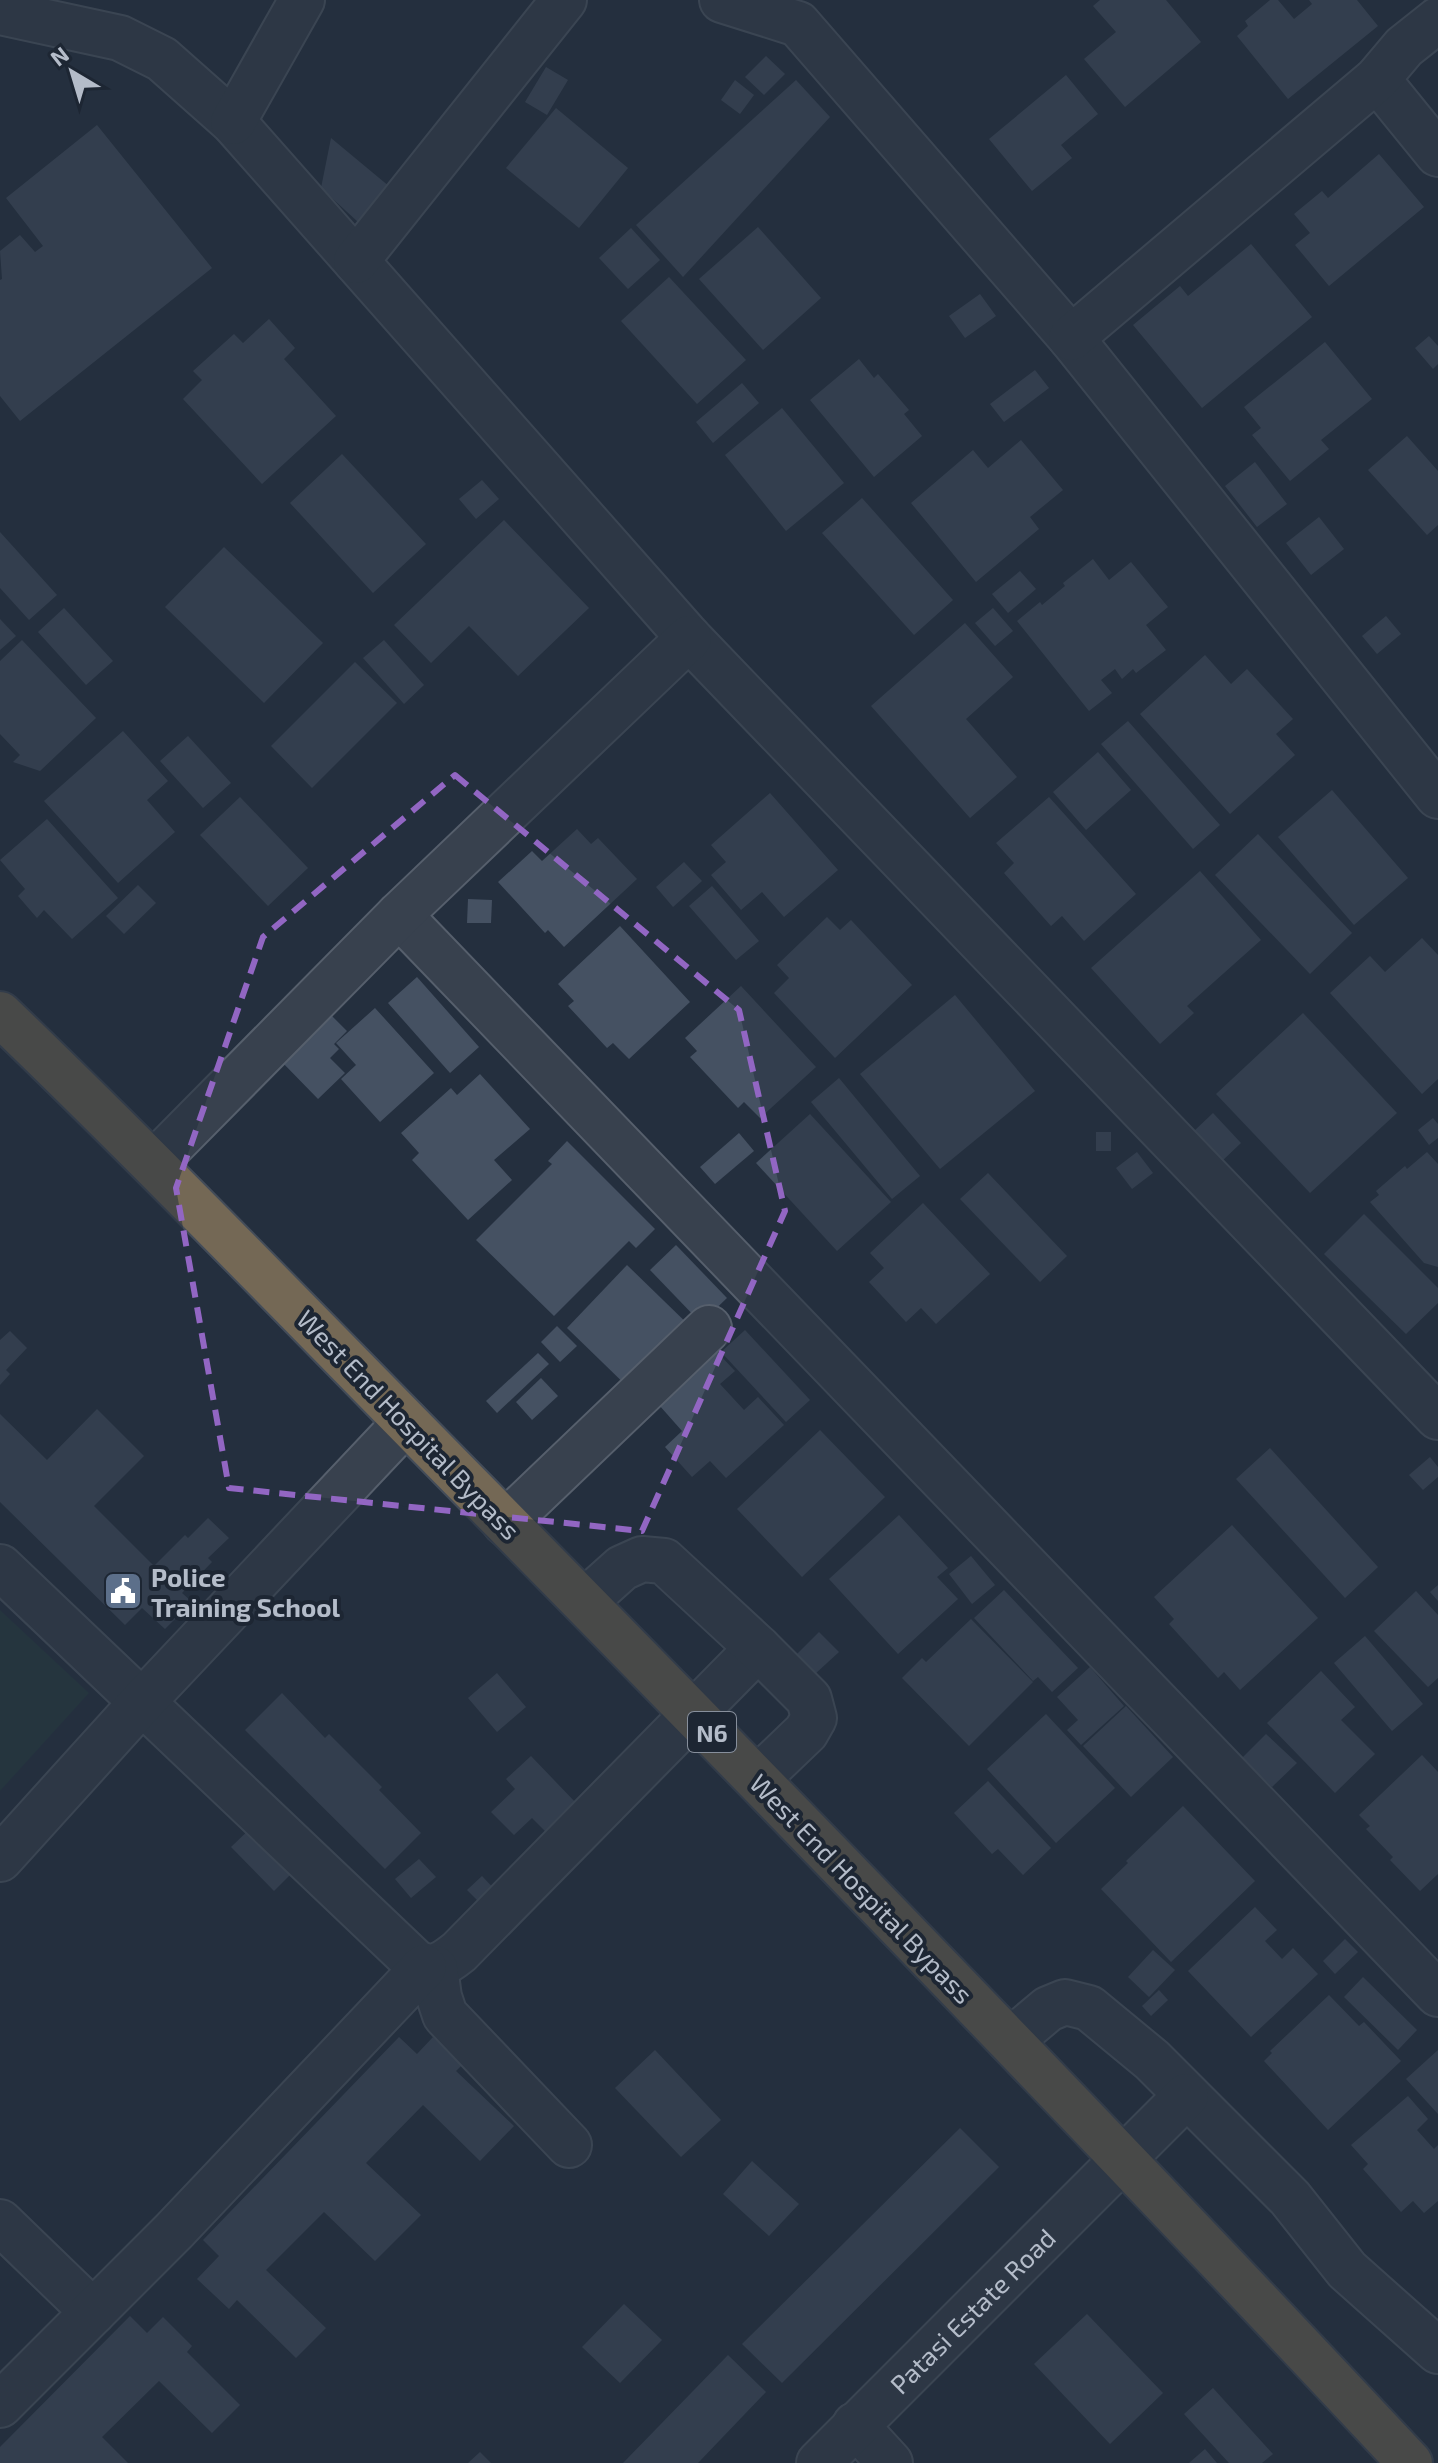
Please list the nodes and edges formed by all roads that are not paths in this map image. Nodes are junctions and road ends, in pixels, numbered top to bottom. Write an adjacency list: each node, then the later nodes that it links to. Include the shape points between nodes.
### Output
1 (302, 0): 8 (street)
2 (564, 0): 10 (street)
3 (722, 0): 5 (street)
4 (0, 12): 8 (street, via 120,38 162,59)
5 (803, 12): 11 (street)
6 (1438, 20): 7 (street, via 1404,47)
7 (1377, 79): 9 (street); 11 (street)
8 (233, 122): 10 (street)
9 (1438, 154)
10 (356, 261): 12 (street)
11 (1071, 338): 13 (street)
12 (689, 638): 14 (street); 18 (street)
13 (1438, 796)
14 (399, 915): 16 (street); 29 (street)
15 (0, 1014): 16 (highway, West End Hospital Bypass / N6)
16 (154, 1163): 19 (highway, West End Hospital Bypass / N6)
17 (709, 1328): 20 (street)
18 (1435, 1407)
19 (406, 1422): 20 (highway, West End Hospital Bypass / N6); 24 (street)
20 (505, 1523): 22 (highway, West End Hospital Bypass / N6)
21 (0, 1567): 24 (street)
22 (584, 1602): 23 (street, via 622,1568 642,1559 664,1561); 25 (highway, West End Hospital Bypass / N6)
23 (758, 1648): 25 (street); 26 (street, via 809,1699 814,1718)
24 (143, 1701): 27 (street); 28 (street, via 415,1962)
25 (694, 1714): 26 (highway, West End Hospital Bypass / N6); 28 (street, via 459,1952)
26 (757, 1779): 30 (highway, West End Hospital Bypass / N6)
27 (0, 1859)
28 (429, 1968): 32 (street, via 445,2015); 35 (street)
29 (1438, 1994)
30 (1010, 2041): 31 (street, via 1048,2009 1065,2002 1089,2008); 33 (highway, West End Hospital Bypass / N6)
31 (1186, 2096): 33 (street, Patasi Estate Road); 36 (street, via 1290,2198 1347,2270)
32 (569, 2145)
33 (1125, 2159): 38 (street, Patasi Estate Road); 41 (highway, West End Hospital Bypass / N6)
34 (0, 2222): 35 (street)
35 (93, 2312): 37 (street)
36 (1438, 2351)
37 (0, 2405)
38 (855, 2425): 39 (street, Patasi Estate Road); 40 (street)
39 (819, 2463)
40 (890, 2463)
41 (1410, 2463)

